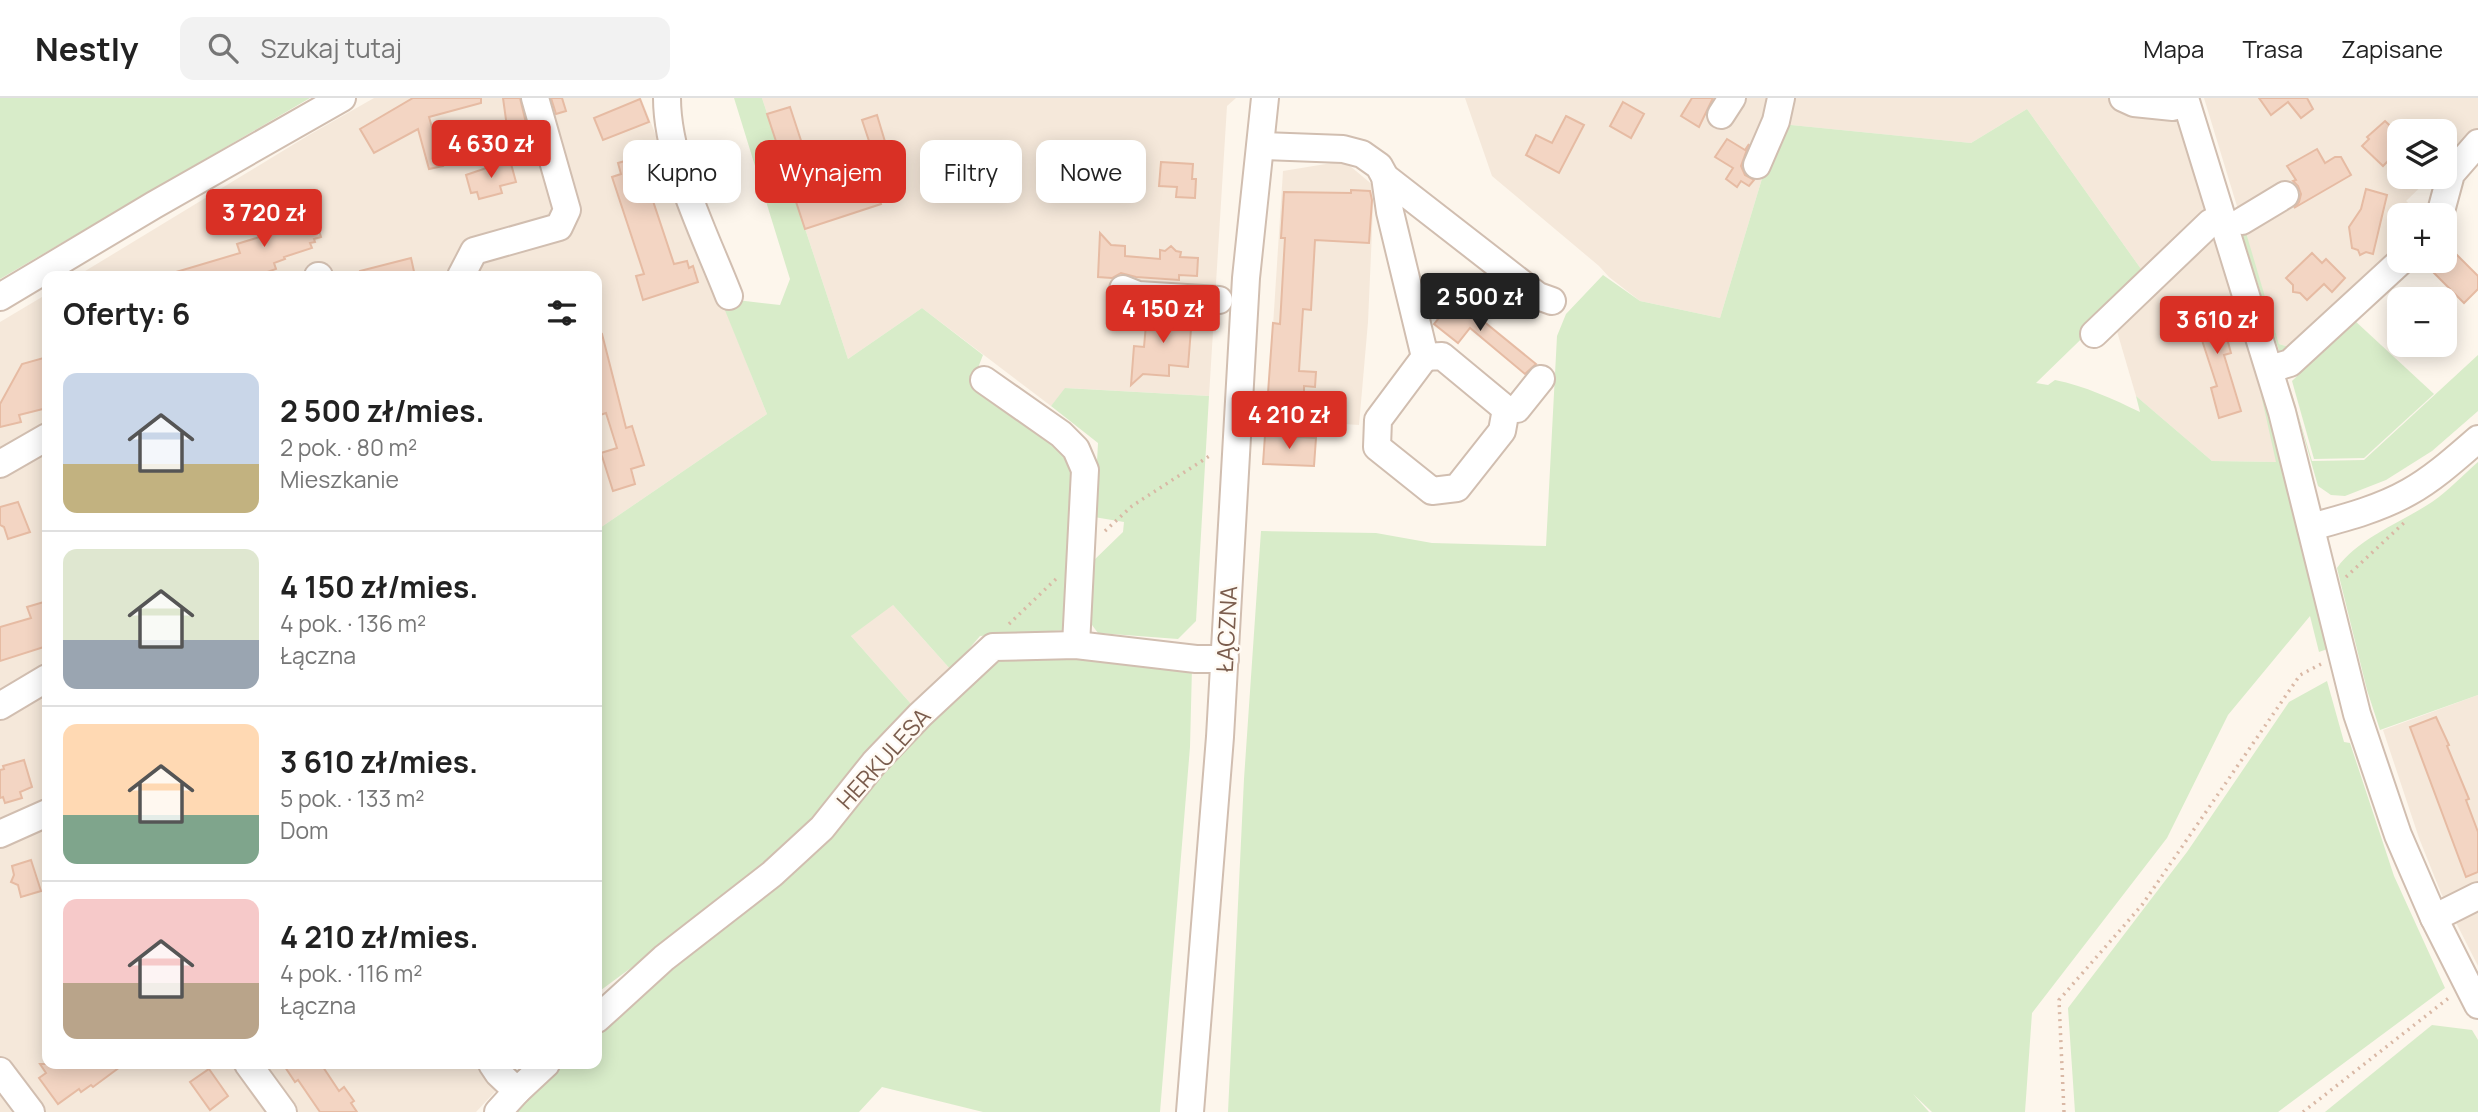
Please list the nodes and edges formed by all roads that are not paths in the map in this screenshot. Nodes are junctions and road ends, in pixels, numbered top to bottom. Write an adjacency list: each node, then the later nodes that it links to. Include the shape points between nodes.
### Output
1 (342, 98): 16 (street)
2 (535, 98): 17 (street, via 567,211 559,227 474,251)
3 (667, 98): 21 (street, via 676,157)
4 (1265, 98): 10 (street, ŁĄCZNA)
5 (1274, 98): 10 (street, ŁĄCZNA)
6 (1781, 98): 11 (street)
7 (2123, 98): 8 (street, via 2134,103)
8 (2179, 103): 15 (street)
9 (2478, 143): 14 (street, via 2451,174)
10 (1262, 146): 12 (street, via 1353,151 1379,166); 36 (street, ŁĄCZNA, via 1246,268)
11 (1757, 165)
12 (1385, 177): 24 (street, via 1538,296); 26 (street)
13 (2285, 195): 15 (street)
14 (2443, 203)
15 (2232, 219): 25 (street, via 2210,223); 27 (street)
16 (43, 271)
17 (464, 271)
18 (42, 272): 22 (street)
19 (2388, 273): 27 (street, via 2290,363)
20 (1124, 289): 23 (street, via 1138,295)
21 (729, 296)
22 (0, 297)
23 (1219, 300)
24 (1552, 301)
25 (2094, 334)
26 (1425, 357): 30 (street, via 1442,356); 30 (street, via 1378,420 1377,447 1432,492 1457,488 1502,431)
27 (2270, 369): 34 (street)
28 (1541, 379): 30 (street, via 1517,409)
29 (984, 380): 35 (street, via 1061,434 1076,449 1085,470)
30 (1506, 409)
31 (2478, 439): 34 (street, via 2408,493)
32 (42, 440): 33 (street)
33 (0, 464)
34 (2311, 527): 42 (street, via 2357,714 2398,835)
35 (1076, 645): 36 (street, HERKULESA); 44 (street, HERKULESA, via 993,647 874,763 812,838)
36 (1224, 659): 53 (street, ŁĄCZNA)
37 (42, 681): 38 (street)
38 (0, 706)
39 (42, 815): 40 (street)
40 (0, 834)
41 (2478, 896): 42 (street)
42 (2434, 918): 43 (street)
43 (2473, 994)
44 (602, 1014)
45 (252, 1069): 51 (street)
46 (495, 1069): 49 (street)
47 (541, 1069): 49 (street)
48 (0, 1071): 50 (street)
49 (517, 1091): 52 (street)
50 (31, 1112)
51 (283, 1112)
52 (498, 1112)
53 (1190, 1112)

